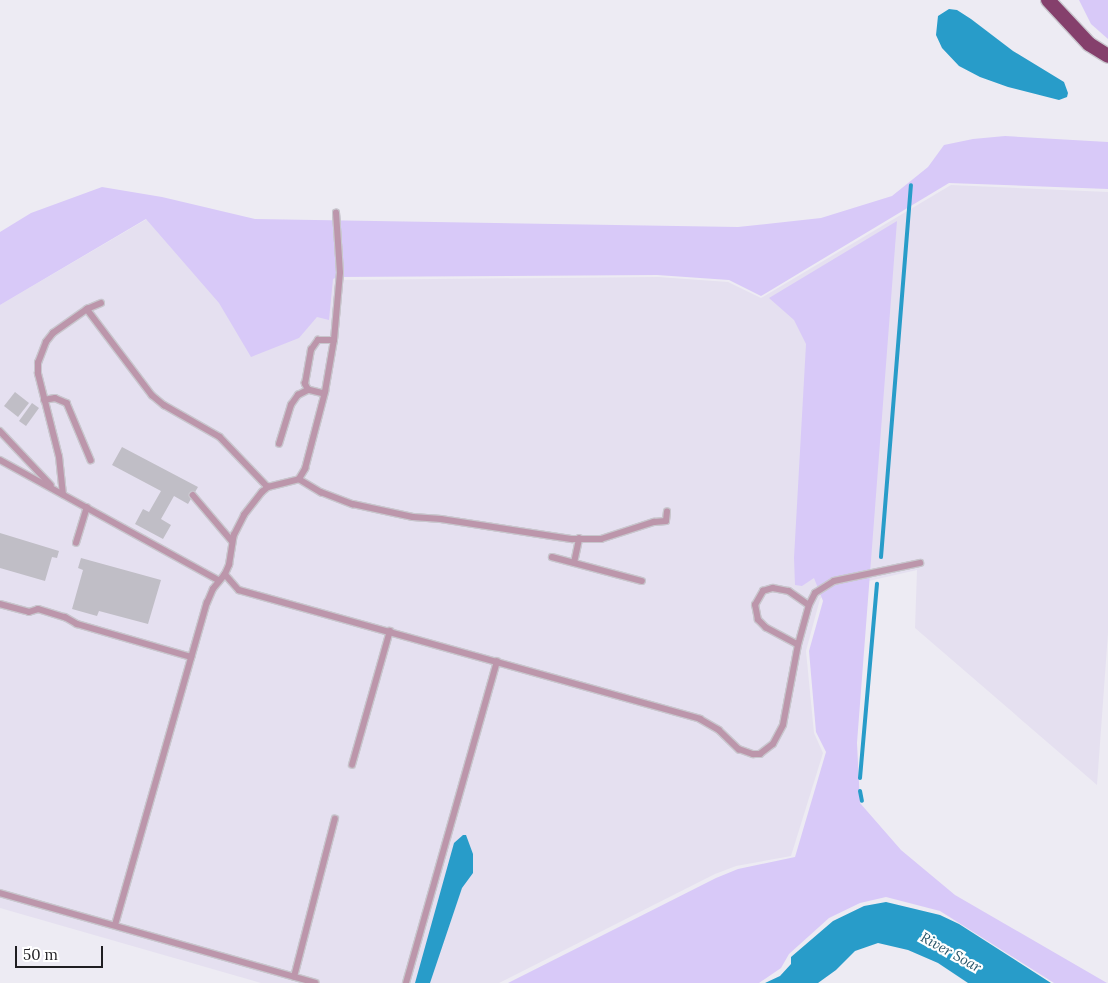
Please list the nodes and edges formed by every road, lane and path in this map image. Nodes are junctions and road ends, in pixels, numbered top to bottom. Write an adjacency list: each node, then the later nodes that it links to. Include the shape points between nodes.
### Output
1 (1048, 0): 3 (highway)
2 (1064, 0): 3 (highway)
3 (1076, 30): 4 (highway, via 1089,44)
4 (1108, 56)
5 (336, 213): 8 (lane, via 340,273)
6 (101, 303): 7 (lane)
7 (87, 308): 11 (lane, via 53,333 41,352 38,374); 17 (lane, via 152,395 220,437)
8 (334, 340): 9 (lane, via 318,340 311,350 304,384); 10 (lane)
9 (308, 390): 10 (lane); 13 (lane, via 298,395 291,405)
10 (324, 394): 16 (lane, via 305,469)
11 (44, 400): 15 (lane, via 55,398 67,403); 19 (lane, via 59,457)
12 (0, 431): 18 (lane)
13 (279, 444)
14 (0, 460): 18 (lane)
15 (91, 460)
16 (299, 479): 17 (lane); 23 (lane, via 321,492 353,504 413,517)
17 (268, 488): 24 (lane, via 252,502)
18 (54, 489): 19 (lane)
19 (63, 495): 21 (lane)
20 (193, 495): 24 (lane)
21 (87, 508): 25 (lane); 30 (lane)
22 (667, 512): 23 (lane, via 666,521 601,539)
23 (579, 539): 27 (lane)
24 (232, 542): 29 (lane)
25 (76, 543)
26 (552, 557): 27 (lane)
27 (574, 563): 31 (lane)
28 (920, 563): 33 (lane, via 834,581 815,593)
29 (225, 574): 30 (lane); 34 (lane, via 239,590)
30 (218, 580): 36 (lane, via 207,603)
31 (642, 581)
32 (0, 604): 36 (lane, via 29,612 38,609 77,624)
33 (809, 605): 35 (lane); 35 (lane, via 789,591 773,588 763,591 755,605 758,620 766,628)
34 (390, 631): 37 (lane); 38 (lane)
35 (798, 645): 37 (lane, via 783,725 773,744 760,754 745,753 719,730 700,719)
36 (191, 656): 41 (lane)
37 (497, 662): 44 (lane)
38 (352, 765)
39 (335, 819): 42 (lane)
40 (0, 893): 41 (lane)
41 (115, 925): 42 (lane)
42 (294, 977): 43 (lane)
43 (315, 983)
44 (406, 983)

